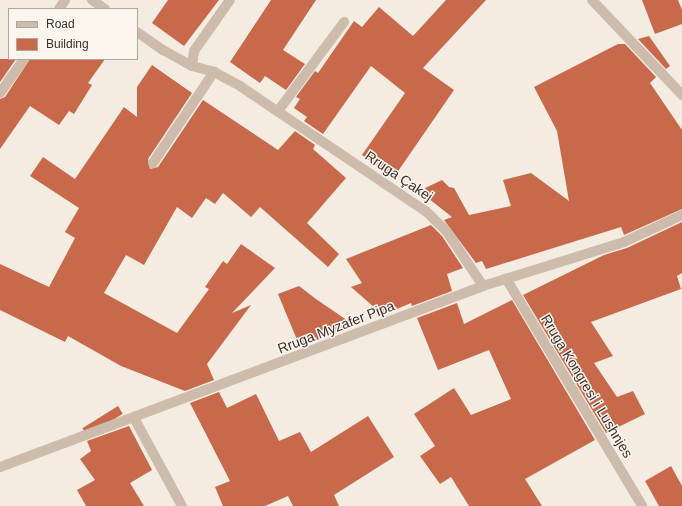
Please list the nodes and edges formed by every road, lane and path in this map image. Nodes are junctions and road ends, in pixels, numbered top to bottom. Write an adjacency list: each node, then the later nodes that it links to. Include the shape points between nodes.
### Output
1 (66, 0): 5 (street)
2 (92, 0): 6 (street)
3 (230, 0): 10 (street, via 194,51)
4 (592, 0): 13 (street)
5 (60, 8)
6 (104, 8)
7 (344, 22): 14 (street)
8 (138, 33): 10 (street, Rruga Çakej)
9 (23, 60): 12 (street)
10 (192, 66): 11 (street, Rruga Çakej)
11 (214, 72): 14 (street, Rruga Çakej); 15 (street)
12 (0, 93)
13 (682, 95)
14 (278, 111): 18 (street, Rruga Çakej, via 427,212 447,232)
15 (153, 163)
16 (682, 215): 17 (street, Rruga Myzafer Pipa, via 624,242)
17 (507, 280): 18 (street, Rruga Myzafer Pipa); 22 (street, Rruga Kongresi i Lushnjes)
18 (482, 286): 19 (street, Rruga Myzafer Pipa)
19 (134, 418): 20 (street, Rruga Myzafer Pipa); 21 (street)
20 (0, 467)
21 (182, 506)
22 (642, 506)

